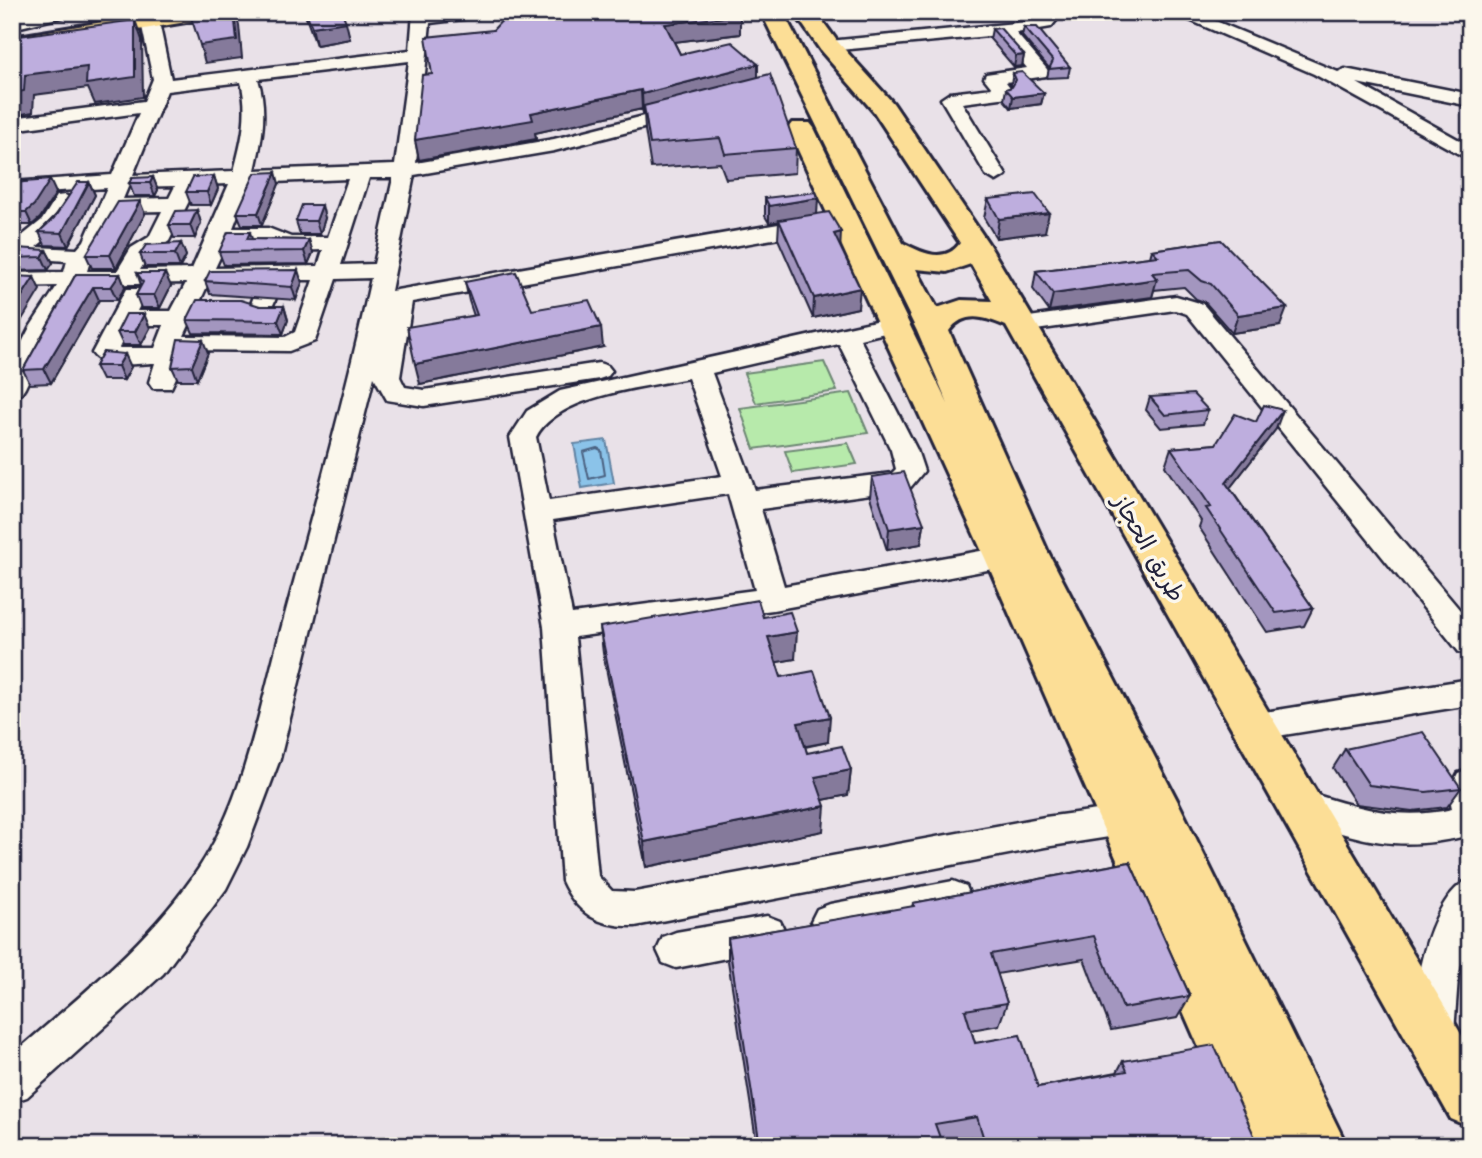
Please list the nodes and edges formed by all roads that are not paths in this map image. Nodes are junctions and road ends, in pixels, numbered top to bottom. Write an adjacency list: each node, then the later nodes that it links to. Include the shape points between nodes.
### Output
1 (60, 12): 12 (street)
2 (123, 12): 14 (main road)
3 (204, 12): 11 (main road)
4 (479, 12): 10 (street)
5 (754, 12): 40 (main road, via 781,86)
6 (772, 12): 47 (main road)
7 (805, 12): 16 (main road, طريق الحجاز)
8 (1055, 12): 13 (street, via 1045,23)
9 (1179, 12): 18 (street)
10 (421, 16): 17 (street)
11 (150, 22): 15 (main road); 20 (street, via 160,59)
12 (12, 24)
13 (1004, 30): 16 (street); 29 (street, via 1040,72 993,78 1001,93 950,99)
14 (12, 34)
15 (12, 44)
16 (829, 46): 44 (main road, طريق الحجاز, via 884,108)
17 (419, 54): 19 (street); 27 (street)
18 (1320, 70): 21 (street); 26 (street)
19 (248, 75): 20 (street); 30 (street, via 257,95)
20 (161, 86): 22 (street)
21 (1470, 100)
22 (152, 106): 24 (street); 32 (street)
23 (701, 107): 27 (street, via 554,145)
24 (18, 123): 25 (street)
25 (12, 143)
26 (1470, 153)
27 (404, 171): 28 (street); 54 (street)
28 (360, 173): 30 (street); 43 (street)
29 (996, 176)
30 (242, 177): 31 (street); 38 (street)
31 (188, 179): 32 (street); 38 (street)
32 (118, 181): 33 (street); 36 (street)
33 (77, 183): 34 (street); 37 (street)
34 (12, 188)
35 (12, 207): 37 (street)
36 (106, 211): 37 (street); 38 (street); 48 (street)
37 (59, 212): 45 (street)
38 (195, 212): 42 (street); 46 (street)
39 (289, 217): 41 (street)
40 (844, 219): 54 (street); 57 (main road)
41 (275, 239): 42 (street); 43 (street); 50 (street)
42 (216, 241): 46 (street); 51 (street)
43 (338, 243): 49 (street)
44 (974, 243): 47 (main road, via 963,260 951,264 930,264); 59 (main road, طريق الحجاز)
45 (19, 245): 48 (street, via 41,255 71,254)
46 (166, 246): 48 (street); 53 (street, via 139,253)
47 (890, 248): 62 (main road)
48 (82, 261): 52 (street); 53 (street); 60 (street)
49 (328, 272): 50 (street); 54 (street); 56 (street)
50 (265, 274): 51 (street); 56 (street)
51 (203, 275): 53 (street); 55 (street)
52 (12, 280)
53 (129, 286): 58 (street)
54 (387, 290): 57 (street, via 387,377 396,394 424,398 572,377); 88 (street, via 263,759 234,836 213,877 149,961)
55 (204, 307): 56 (street, via 250,304); 58 (street); 64 (street)
56 (288, 310): 64 (street, via 306,336 289,344)
57 (890, 317): 63 (street); 70 (main road)
58 (121, 318): 64 (street, via 106,354)
59 (1020, 323): 62 (main road, via 996,310 963,309 939,320); 73 (street, via 1176,303 1195,309); 75 (main road, طريق الحجاز)
60 (42, 327): 61 (street); 67 (street)
61 (12, 328)
62 (933, 331): 70 (main road)
63 (846, 334): 65 (street); 68 (street, via 910,471 900,481)
64 (168, 349): 66 (street, via 168,372)
65 (696, 367): 68 (street); 69 (street, via 569,397 532,419 523,436)
66 (162, 382)
67 (12, 388)
68 (741, 492): 69 (street); 71 (street)
69 (537, 513): 72 (street)
70 (1017, 555): 71 (street); 79 (main road); 81 (main road)
71 (773, 598): 72 (street)
72 (559, 627): 81 (street, via 580,881 595,903 611,910)
73 (1470, 644)
74 (1470, 692): 75 (street)
75 (1252, 727): 77 (main road, طريق الحجاز)
76 (1470, 783): 78 (street, via 1466,791)
77 (1299, 804): 80 (street, via 1377,830 1413,833); 87 (main road, طريق الحجاز)
78 (1470, 810)
79 (1162, 816): 81 (street); 91 (main road)
80 (1470, 820)
81 (1124, 821): 82 (main road)
82 (1142, 863): 83 (street); 90 (main road)
83 (1101, 870)
84 (992, 891): 86 (street)
85 (1470, 896): 87 (street, via 1448,931 1438,977)
86 (676, 950)
87 (1434, 1037): 89 (main road, طريق الحجاز)
88 (12, 1082)
89 (1470, 1100)
90 (1270, 1146)
91 (1320, 1146)

